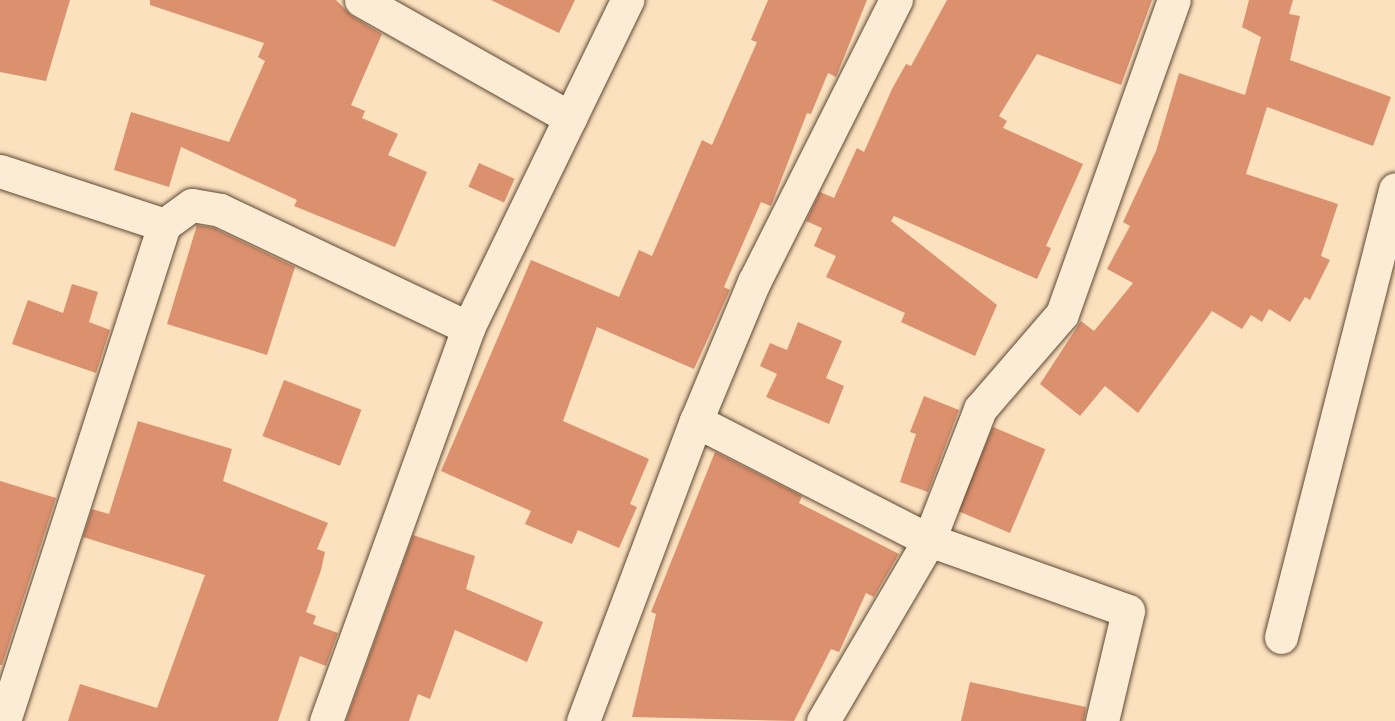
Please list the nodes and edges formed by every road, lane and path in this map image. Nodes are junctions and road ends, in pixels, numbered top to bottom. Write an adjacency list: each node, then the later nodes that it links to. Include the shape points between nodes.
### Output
1 (361, 0): 5 (street)
2 (627, 0): 5 (street)
3 (896, 0): 10 (street, via 754,282)
4 (1174, 0): 11 (street, via 1062,314 980,409)
5 (570, 118): 9 (street)
6 (0, 171): 8 (street)
7 (1395, 189): 12 (street)
8 (164, 225): 9 (street, via 192,205 220,210); 13 (street)
9 (468, 328): 14 (street)
10 (696, 421): 11 (street); 15 (street)
11 (928, 540): 16 (street); 17 (street, via 1128,611)
12 (1281, 637)
13 (4, 721)
14 (326, 721)
15 (584, 721)
16 (823, 721)
17 (1102, 721)

